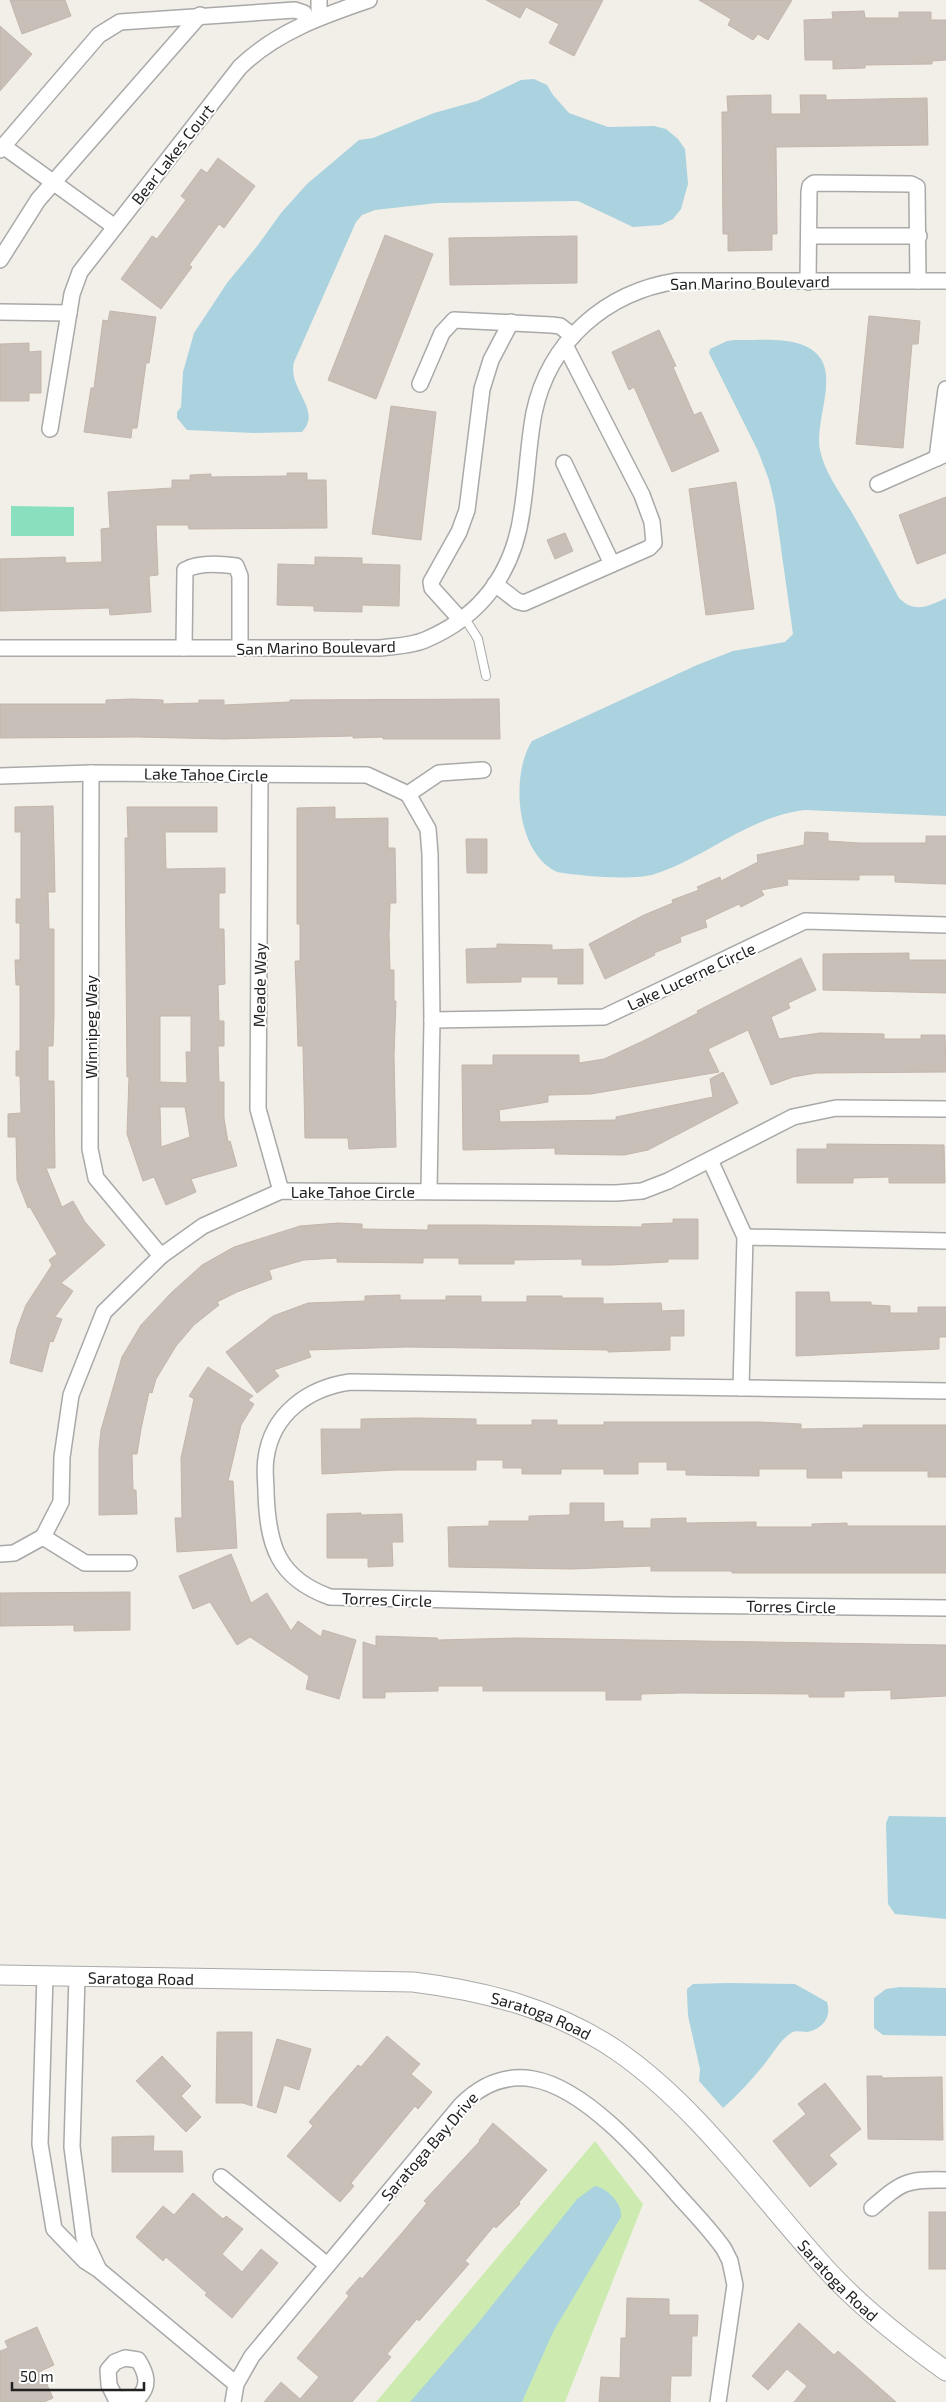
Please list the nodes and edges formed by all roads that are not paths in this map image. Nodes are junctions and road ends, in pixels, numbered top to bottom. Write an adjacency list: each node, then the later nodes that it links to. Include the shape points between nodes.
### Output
1 (319, 0): 5 (street)
2 (369, 0): 5 (street, Bear Lakes Court)
3 (262, 6): 4 (street); 5 (street, via 295,10)
4 (200, 16): 6 (street, via 131,20 108,28); 7 (street)
5 (314, 20): 8 (street, Bear Lakes Court, via 268,44 240,67)
6 (2, 148): 7 (street)
7 (53, 182): 8 (street); 11 (street)
8 (115, 227): 16 (street, Bear Lakes Court, via 74,282)
9 (809, 236): 10 (street); 10 (street, via 809,192 814,183 911,184 917,187); 14 (street)
10 (919, 236): 12 (street)
11 (0, 260)
12 (918, 281): 13 (street, San Marino Boulevard); 14 (street, San Marino Boulevard)
13 (946, 281)
14 (808, 282): 18 (street, San Marino Boulevard, via 690,280 648,286 604,308)
15 (0, 312): 16 (street)
16 (69, 313): 21 (street, Bear Lakes Court)
17 (511, 322): 18 (street, via 560,326); 19 (street, via 454,320 442,333); 27 (street, via 491,360 482,389 466,510 459,532 431,582 432,588)
18 (569, 340): 25 (street, via 642,495 655,534 654,543 649,548); 26 (street, San Marino Boulevard, via 549,370 534,413 519,528 509,564)
19 (420, 384)
20 (946, 389): 22 (street)
21 (50, 429)
22 (942, 456): 24 (street)
23 (564, 463): 25 (street)
24 (878, 484)
25 (612, 564): 26 (street, via 524,603 517,602)
26 (495, 584): 27 (street, San Marino Boulevard, via 487,596)
27 (462, 618): 30 (street, San Marino Boulevard, via 424,640 403,645 380,648); 31 (lane, via 478,639)
28 (0, 648): 29 (street, San Marino Boulevard)
29 (184, 648): 30 (street, San Marino Boulevard); 30 (street, via 185,570 196,566 229,565 236,566 240,576)
30 (240, 648)
31 (486, 676)
32 (483, 770): 36 (street, via 439,773)
33 (91, 773): 34 (street, Lake Tahoe Circle); 35 (street, Lake Tahoe Circle); 45 (street, Winnipeg Way, via 90,1149 96,1178)
34 (260, 775): 36 (street, Lake Tahoe Circle, via 367,775); 42 (street, Meade Way, via 258,1109)
35 (0, 776)
36 (408, 794): 38 (street, Lake Tahoe Circle, via 428,829)
37 (946, 924): 38 (street, Lake Lucerne Circle, via 805,921 604,1017)
38 (432, 1020): 41 (street, Lake Tahoe Circle)
39 (946, 1109): 40 (street, Lake Tahoe Circle, via 836,1108 793,1116)
40 (710, 1160): 41 (street, Lake Tahoe Circle, via 642,1191); 43 (street)
41 (429, 1190): 42 (street, Lake Tahoe Circle)
42 (281, 1191): 45 (street, Lake Tahoe Circle, via 203,1226)
43 (745, 1237): 44 (street); 46 (street)
44 (946, 1240)
45 (161, 1256): 48 (street, Lake Tahoe Circle, via 104,1312 71,1395 62,1457 62,1502)
46 (741, 1388): 47 (street, Torres Circle); 51 (street, Torres Circle, via 350,1382 332,1385 300,1400 277,1426 270,1442 266,1460 270,1536 280,1561 298,1581 313,1591 348,1599)
47 (946, 1391)
48 (43, 1537): 49 (street, via 14,1553); 50 (street, via 85,1563)
49 (0, 1554)
50 (129, 1563)
51 (946, 1608)
52 (0, 1975): 53 (street, Saratoga Road)
53 (45, 1975): 54 (street, Saratoga Road); 59 (street, via 40,2144 54,2228 85,2261)
54 (77, 1976): 59 (street, via 72,2147 84,2238); 60 (street, Saratoga Road, via 414,1982 504,1998 548,2013 616,2050 652,2077 686,2109 829,2272 868,2310)
55 (221, 2177): 58 (street)
56 (946, 2180): 57 (street, via 908,2182 896,2187)
57 (872, 2208)
58 (327, 2265): 61 (street, Saratoga Bay Drive, via 252,2356); 63 (street, Saratoga Bay Drive, via 469,2096 480,2088 505,2079 545,2082 616,2128 724,2249 735,2285)
59 (99, 2270): 61 (street)
60 (946, 2372)
61 (236, 2384): 62 (street, Saratoga Bay Drive)
62 (233, 2402)
63 (718, 2402)

